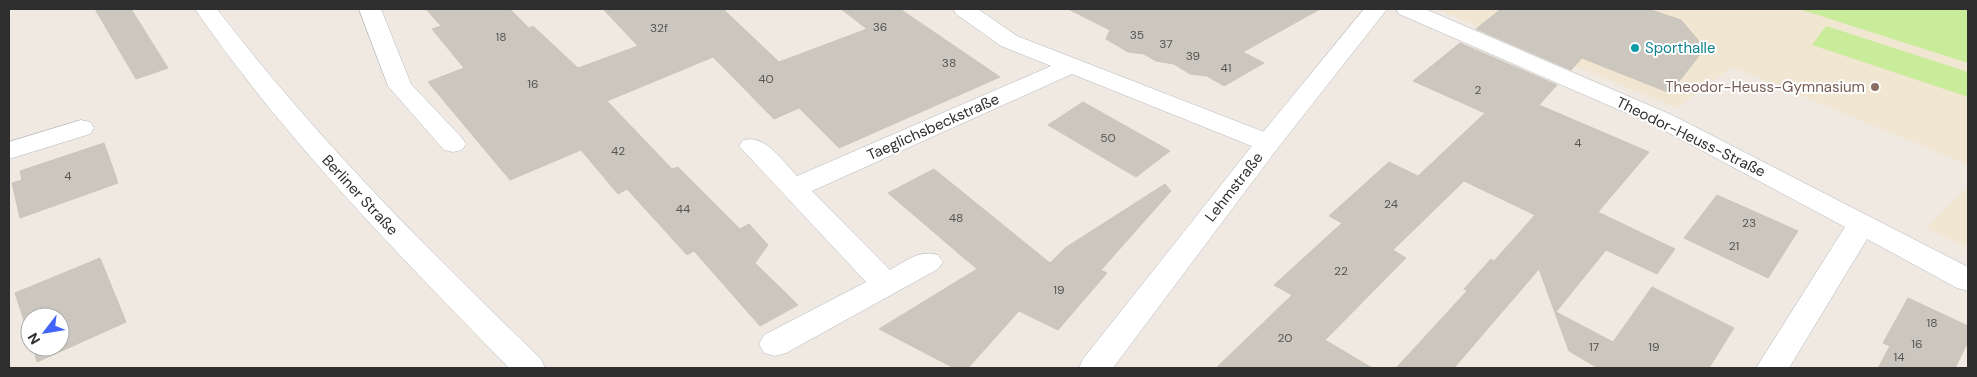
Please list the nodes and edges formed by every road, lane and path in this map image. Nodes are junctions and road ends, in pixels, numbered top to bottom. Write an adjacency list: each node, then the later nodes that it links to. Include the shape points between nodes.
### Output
1 (206, 9): 18 (street, Berliner Straße, via 244,62 357,194)
2 (370, 9): 9 (street, via 400,86)
3 (964, 9): 6 (street, via 1009,41)
4 (1376, 9): 8 (street, Lehmstraße)
5 (1408, 9): 13 (street, Theodor-Heuss-Straße, via 1663,120)
6 (1071, 66): 8 (street); 12 (street, Taeglichsbeckstraße)
7 (82, 128): 11 (street)
8 (1268, 143): 19 (street, Lehmstraße)
9 (453, 144)
10 (752, 146): 12 (street)
11 (9, 151)
12 (794, 188): 16 (street)
13 (1862, 223): 15 (street, Theodor-Heuss-Straße); 20 (street)
14 (928, 262): 16 (street)
15 (1968, 280)
16 (887, 284): 17 (street)
17 (775, 344)
18 (529, 368)
19 (1095, 368)
20 (1772, 368)

